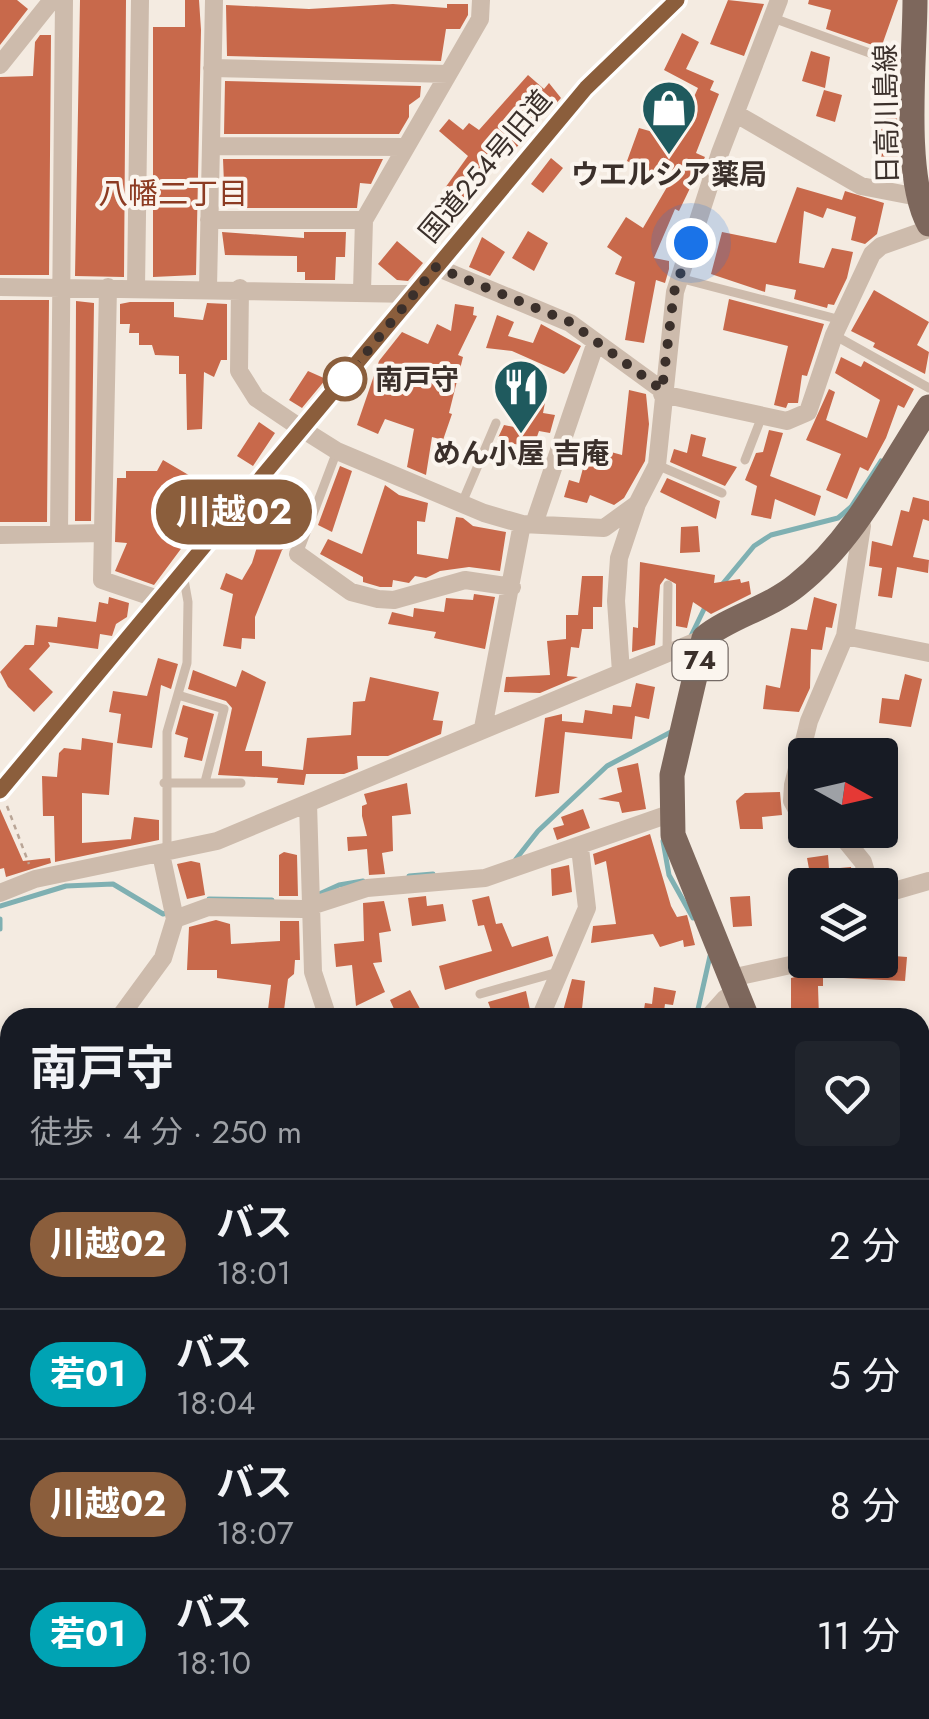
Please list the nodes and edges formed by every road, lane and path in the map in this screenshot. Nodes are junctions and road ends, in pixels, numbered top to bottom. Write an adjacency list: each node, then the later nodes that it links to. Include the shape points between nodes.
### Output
1 (52, 0): 9 (street)
2 (64, 0): 23 (street)
3 (140, 0): 25 (street)
4 (214, 0): 10 (street)
5 (481, 0): 12 (street, via 480,19)
6 (677, 0): 20 (street, 国道254号旧道, via 586,88)
7 (776, 9): 11 (lane); 13 (street)
8 (919, 9): 11 (main road, 日高川島線)
9 (0, 65)
10 (212, 68): 12 (street); 14 (street)
11 (914, 69): 16 (main road, 日高川島線)
12 (448, 74): 15 (street)
13 (738, 114): 16 (street, via 862,186); 21 (street)
14 (210, 146): 15 (street); 17 (street)
15 (404, 147): 18 (street)
16 (918, 197): 19 (main road, 日高川島線)
17 (209, 220): 18 (street); 26 (street)
18 (364, 220): 28 (street)
19 (929, 226): 30 (street, via 872,254)
20 (436, 267): 29 (street, 国道254号旧道); 31 (street, via 570,322)
21 (678, 278): 30 (lane); 33 (street)
22 (0, 287): 23 (street)
23 (58, 287): 24 (street); 48 (street)
24 (108, 287): 25 (street); 47 (street)
25 (136, 288): 26 (street)
26 (208, 288): 27 (street)
27 (240, 288): 28 (street); 37 (street, via 239,371 256,398)
28 (362, 291): 29 (street)
29 (415, 294): 37 (street, 国道254号旧道)
30 (837, 328): 32 (lane); 34 (street, via 808,412 786,421)
31 (596, 342): 33 (street); 45 (street)
32 (929, 388)
33 (662, 392): 34 (street); 40 (street)
34 (762, 416): 39 (lane)
35 (926, 419): 44 (main road, 74)
36 (496, 423): 43 (lane)
37 (302, 429): 38 (street); 52 (street, 国道254号旧道)
38 (338, 451): 43 (street); 51 (lane)
39 (744, 460)
40 (657, 465): 41 (lane); 42 (street)
41 (722, 493)
42 (637, 504): 46 (street); 50 (street)
43 (461, 505): 45 (street)
44 (859, 516): 56 (street); 57 (main road, 74, via 795,587)
45 (528, 524): 46 (street); 54 (street)
46 (604, 528): 50 (street)
47 (103, 533): 48 (street); 55 (street, via 102,580)
48 (59, 534): 49 (street)
49 (0, 535)
50 (621, 553): 60 (street)
51 (298, 554): 54 (street, via 350,592 378,599 465,580)
52 (183, 574): 55 (street, 国道254号旧道); 61 (lane, via 187,662)
53 (668, 585): 58 (lane)
54 (512, 586): 62 (street)
55 (161, 600): 67 (street, 国道254号旧道)
56 (845, 636): 59 (street); 63 (street)
57 (704, 638): 58 (street); 69 (main road, 74, via 672,776)
58 (667, 652): 60 (street)
59 (929, 653)
60 (621, 672): 62 (street)
61 (178, 695): 64 (lane, via 224,709); 66 (lane, via 167,732)
62 (483, 728): 68 (street)
63 (805, 738)
64 (205, 782): 65 (lane); 66 (lane)
65 (241, 783)
66 (164, 784): 71 (lane)
67 (3, 797): 72 (path)
68 (308, 803): 71 (street, via 217,841); 76 (street)
69 (672, 813): 70 (street); 81 (main road, 74, via 680,860)
70 (580, 848): 76 (street, via 486,878 367,888); 78 (street, via 586,908)
71 (164, 854): 72 (street); 77 (street)
72 (35, 879): 75 (street)
73 (929, 881): 74 (street)
74 (898, 890)
75 (0, 893)
76 (312, 906): 77 (street, via 226,906); 83 (street, via 313,972)
77 (175, 919): 82 (street, via 163,958)
78 (560, 972): 80 (lane); 84 (street)
79 (788, 972): 81 (street)
80 (480, 994)
81 (738, 997)
82 (126, 1008)
83 (325, 1008)
84 (543, 1008)

